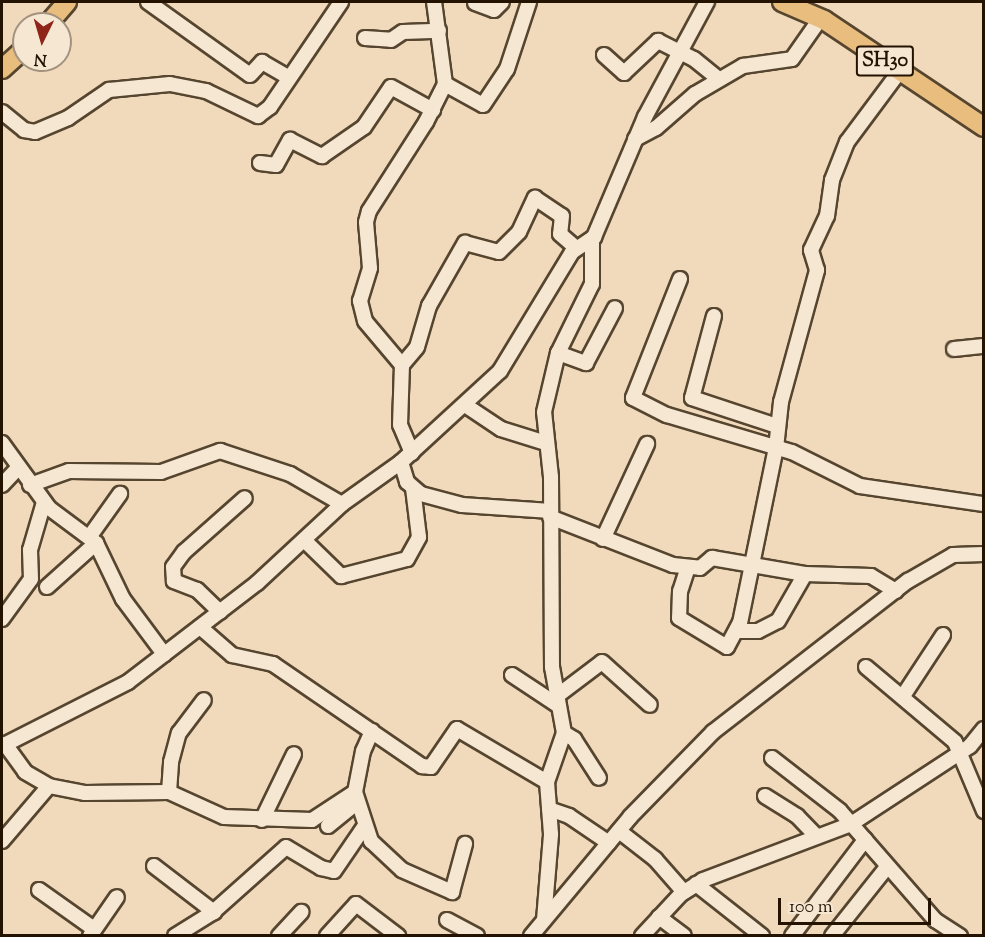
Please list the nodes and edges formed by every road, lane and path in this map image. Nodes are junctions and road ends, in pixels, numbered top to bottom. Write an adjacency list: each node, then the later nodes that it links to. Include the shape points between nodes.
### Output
1 (148, 2): 15 (street, via 250,75 262,62)
2 (341, 2): 15 (street)
3 (434, 2): 10 (street)
4 (502, 2): 8 (street, via 494,10)
5 (529, 2): 17 (street, via 507,69 483,105)
6 (706, 2): 12 (street)
7 (782, 2): 9 (main road, SH30)
8 (475, 3)
9 (820, 19): 14 (main road, SH30); 16 (street, via 792,59 743,66)
10 (439, 31): 11 (street, via 402,32 391,40); 17 (street)
11 (366, 38)
12 (680, 51): 13 (street, via 657,41 624,73); 16 (street); 21 (street)
13 (604, 55)
14 (900, 71): 20 (main road, SH30); 33 (street, via 847,142 831,180 827,216 811,250 817,270 801,320)
15 (288, 77): 19 (street, via 270,107 258,116 206,91 171,84 109,90 68,118 35,132 24,130)
16 (719, 79): 21 (street, via 656,128)
17 (446, 84): 18 (street)
18 (432, 110): 22 (street, via 391,87 364,127 322,156 290,140 276,165); 31 (street, via 376,196 366,222 370,268 361,312)
19 (2, 112)
20 (984, 127)
21 (635, 139): 23 (street)
22 (260, 163)
23 (592, 239): 24 (street); 30 (street, via 592,284)
24 (576, 248): 31 (street, via 560,234 562,216 536,198 519,232 499,252 465,243 429,306 417,347); 32 (street, via 500,372)
25 (680, 279): 37 (street, via 633,398 667,415)
26 (615, 308): 30 (street, via 586,363)
27 (714, 316): 33 (street, via 692,399)
28 (984, 345): 29 (street)
29 (954, 349)
30 (558, 354): 35 (street, via 544,412)
31 (402, 365): 38 (street, via 400,425)
32 (465, 405): 35 (street, via 501,429); 38 (street)
33 (777, 426): 37 (street)
34 (2, 443): 39 (street)
35 (546, 443): 48 (street, via 551,477)
36 (647, 444): 49 (street)
37 (776, 448): 47 (street, via 860,486); 53 (street)
38 (406, 458): 42 (street); 46 (street)
39 (18, 469): 40 (street); 41 (street)
40 (30, 485): 45 (street); 46 (street, via 69,471 161,472 220,451 290,474)
41 (2, 486)
42 (413, 488): 48 (street, via 462,505); 51 (street, via 419,537 407,559 341,576)
43 (120, 494): 50 (street)
44 (245, 498): 58 (street, via 184,552 173,567 174,581 197,590)
45 (44, 502): 50 (street); 59 (street, via 30,550 31,579)
46 (342, 504): 51 (street)
47 (984, 504)
48 (550, 514): 49 (street); 68 (street, via 552,667)
49 (603, 539): 54 (street, via 658,561)
50 (93, 540): 56 (street); 63 (street, via 123,599)
51 (304, 540): 58 (street)
52 (984, 554): 57 (street, via 953,555)
53 (751, 565): 54 (street, via 712,558 702,567); 55 (street); 61 (street)
54 (688, 567): 61 (street, via 680,591 680,618 725,648)
55 (805, 574): 57 (street, via 871,576); 61 (street, via 778,621 758,631)
56 (47, 586)
57 (896, 591): 89 (street, via 713,732)
58 (220, 612): 60 (street)
59 (2, 619)
60 (200, 627): 63 (street); 71 (street, via 232,656 273,664)
61 (738, 631)
62 (942, 635): 66 (street)
63 (164, 654): 73 (street, via 128,682)
64 (866, 667): 66 (street)
65 (512, 675): 68 (street)
66 (903, 696): 74 (street, via 948,735)
67 (204, 700): 80 (street, via 179,733 171,762)
68 (558, 701): 69 (street, via 602,662); 72 (street)
69 (650, 705)
70 (984, 729): 74 (street)
71 (372, 731): 78 (street, via 429,768 457,729); 82 (street, via 363,751)
72 (564, 733): 77 (street, via 576,741); 78 (street)
73 (3, 745): 79 (street, via 25,772)
74 (961, 752): 84 (street); 86 (street)
75 (294, 754): 85 (street)
76 (772, 758): 86 (street, via 833,805)
77 (599, 778)
78 (547, 782): 83 (street)
79 (49, 786): 80 (street, via 84,793); 92 (street)
80 (169, 792): 85 (street, via 207,812)
81 (765, 796): 90 (street, via 797,816)
82 (356, 798): 85 (street, via 312,820); 87 (street); 88 (street)
83 (549, 809): 93 (street, via 569,816); 105 (street, via 551,834)
84 (984, 811)
85 (262, 820)
86 (851, 824): 90 (street); 91 (street)
87 (328, 826)
88 (364, 827): 94 (street, via 384,856 402,870 448,892 454,890); 101 (street, via 334,871 321,868 287,847 252,874)
89 (619, 831): 93 (street); 99 (street, via 655,859)
90 (816, 836): 97 (street)
91 (865, 840): 96 (street); 116 (street)
92 (2, 841)
93 (609, 843): 105 (street)
94 (465, 844)
95 (154, 866): 101 (street)
96 (887, 867): 117 (street); 118 (street, via 935,920)
97 (696, 884): 99 (street); 115 (street)
98 (39, 890): 106 (street)
99 (684, 892): 103 (street)
100 (117, 897): 106 (street)
101 (214, 912): 107 (street)
102 (301, 912): 108 (street)
103 (659, 917): 113 (street); 114 (street)
104 (447, 920): 111 (street)
105 (544, 920): 112 (street)
106 (92, 932)
107 (175, 936)
108 (279, 936)
109 (327, 936): 110 (street, via 356,904)
110 (398, 936)
111 (477, 936)
112 (531, 936)
113 (642, 936)
114 (684, 936)
115 (762, 936)
116 (792, 936)
117 (832, 936)
118 (960, 936)

